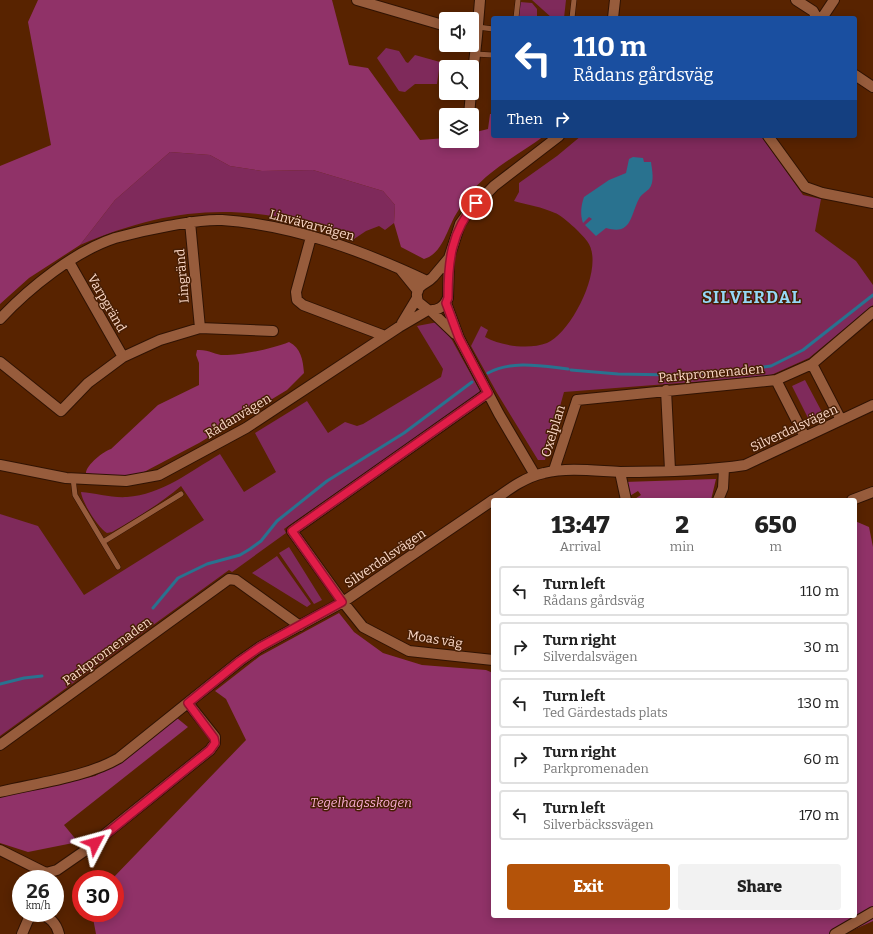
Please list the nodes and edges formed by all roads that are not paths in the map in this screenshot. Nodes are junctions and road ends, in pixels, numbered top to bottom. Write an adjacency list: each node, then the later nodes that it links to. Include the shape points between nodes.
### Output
1 (357, 0): 14 (street)
2 (480, 0): 8 (street)
3 (518, 0): 9 (lane)
4 (574, 0): 10 (lane)
5 (615, 0): 11 (street)
6 (796, 0): 12 (street, via 813,11)
7 (834, 0): 13 (street)
8 (478, 12)
9 (516, 16)
10 (572, 16)
11 (613, 16)
12 (816, 16)
13 (823, 16)
14 (439, 24)
15 (491, 29): 16 (lane)
16 (479, 31)
17 (475, 54): 18 (lane); 19 (street)
18 (491, 55)
19 (474, 60)
20 (857, 76): 21 (street)
21 (873, 87)
22 (556, 138): 27 (street, Rådanvägen, via 494,186 468,213 460,224)
23 (769, 138): 24 (street, via 805,187)
24 (873, 203)
25 (190, 222): 26 (street, Linvävarvägen, via 217,220 246,223); 28 (street, Linvävarvägen, via 114,238); 38 (street, Lingränd)
26 (311, 236): 29 (street, Linvävarvägen, via 358,251); 40 (street, via 296,300 303,305)
27 (449, 258): 30 (street, Rådanvägen); 31 (street, Rådanvägen)
28 (69, 262): 36 (street, Linvävarvägen, via 37,285); 42 (street, Varpgränd)
29 (401, 270): 30 (street, Linvävarvägen); 32 (street, Linvävarvägen)
30 (429, 280): 31 (street, via 437,281); 32 (street, Rådanvägen, via 422,284)
31 (447, 290): 33 (street, Rådanvägen)
32 (417, 295): 34 (street, via 421,306); 37 (street, Rådanvägen)
33 (446, 303): 34 (street, Rådanvägen, via 438,310); 41 (street)
34 (429, 310): 37 (street, Rådanvägen); 41 (street)
35 (873, 312): 44 (street, Parkpromenaden)
36 (0, 319)
37 (399, 327): 40 (street, Rådanvägen)
38 (200, 328): 39 (street); 42 (street, via 160,340)
39 (273, 330)
40 (385, 336): 58 (street, Rådanvägen, via 246,428 158,476 126,480)
41 (459, 338): 47 (street)
42 (123, 356): 43 (street, via 88,383 61,411)
43 (0, 362)
44 (812, 364): 45 (street, Parkpromenaden); 50 (street)
45 (776, 380): 46 (street, Parkpromenaden); 51 (street)
46 (666, 390): 48 (street, Parkpromenaden); 55 (street)
47 (488, 393): 57 (street); 68 (street, Moas väg, via 292,531)
48 (576, 400): 54 (street, Oxelplan)
49 (873, 405): 50 (street, Silverdalsvägen)
50 (842, 420): 51 (street, Silverdalsvägen)
51 (805, 437): 53 (street, Silverdalsvägen, via 745,465)
52 (0, 465): 58 (street, Rådanvägen)
53 (724, 468): 55 (street, Silverdalsvägen); 63 (street)
54 (554, 470): 56 (street, Silverdalsvägen); 57 (street, Silverdalsvägen)
55 (670, 470): 56 (street, Silverdalsvägen)
56 (620, 472): 62 (street)
57 (535, 475): 61 (street, Silverdalsvägen)
58 (73, 478): 66 (lane, via 75,495)
59 (873, 492): 64 (street)
60 (181, 494): 66 (lane)
61 (496, 498)
62 (625, 498)
63 (719, 498)
64 (857, 498)
65 (491, 501): 68 (street, Silverdalsvägen)
66 (103, 542): 67 (lane)
67 (118, 567)
68 (342, 602): 69 (street, Silverdalsvägen); 70 (street, Moas väg, via 363,627 409,651)
69 (300, 626): 71 (street, Silverdalsvägen, via 260,647); 72 (street, Parkpromenaden, via 236,580 229,579)
70 (491, 660)
71 (188, 703): 73 (street, Silverdalsvägen, via 107,765 92,771); 76 (street, via 214,738 215,743 210,750)
72 (0, 745)
73 (0, 792)
74 (0, 850): 75 (street)
75 (35, 870)
76 (57, 870)
77 (873, 912): 82 (street)
78 (27, 922): 80 (street)
79 (54, 922): 81 (street)
80 (22, 934)
81 (59, 934)
82 (835, 934)

